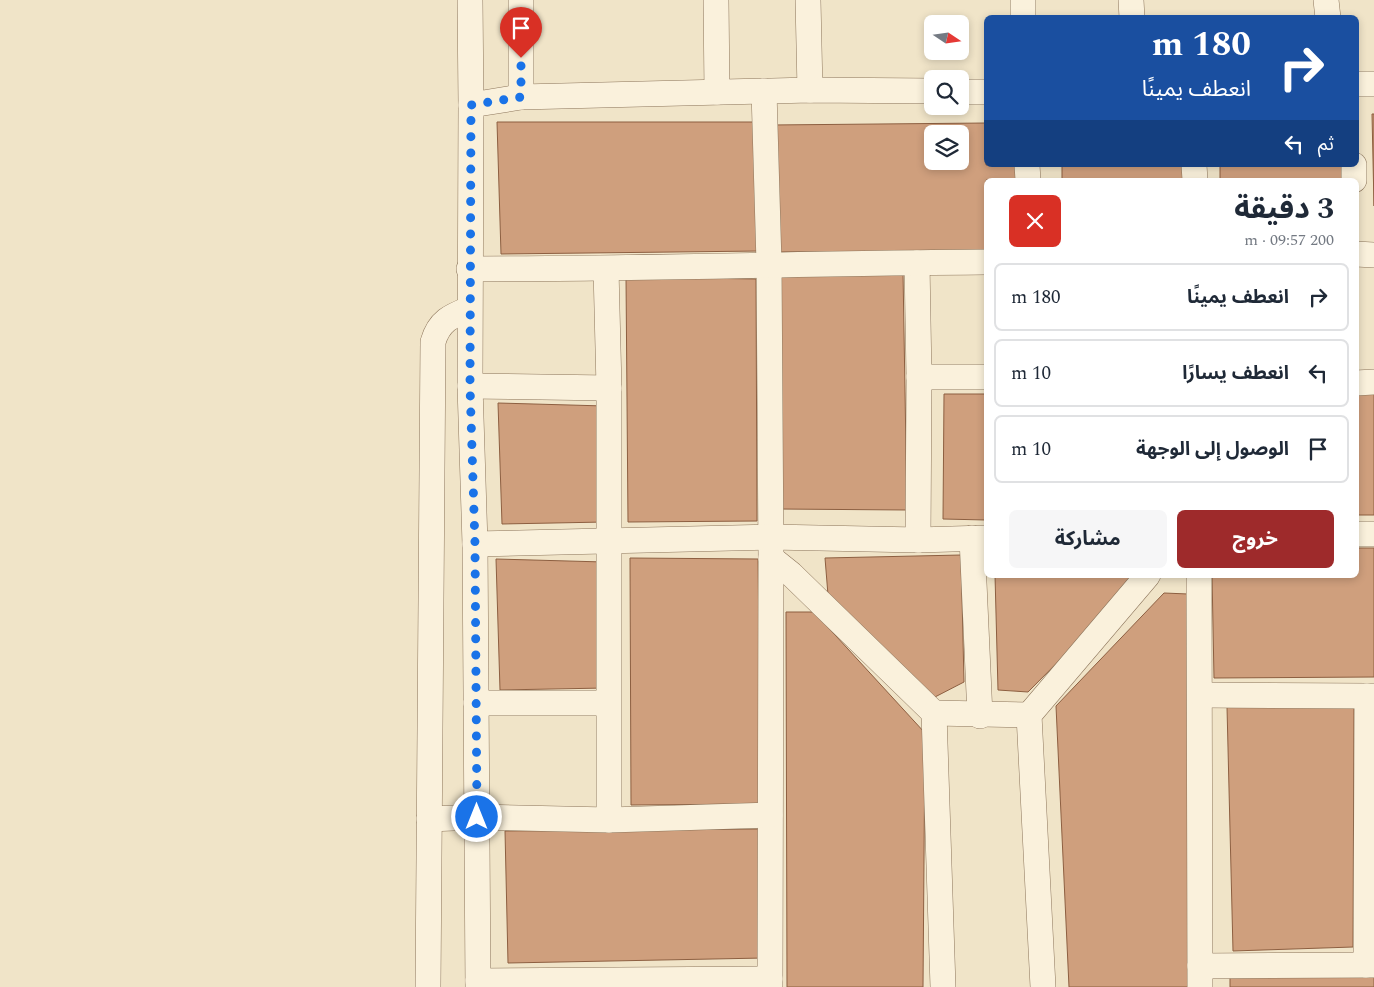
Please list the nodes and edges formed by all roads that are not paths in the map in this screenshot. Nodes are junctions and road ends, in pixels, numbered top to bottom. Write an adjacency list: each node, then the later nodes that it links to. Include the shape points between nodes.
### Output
1 (470, 0): 20 (street)
2 (521, 0): 19 (street)
3 (716, 0): 16 (street)
4 (808, 0): 13 (street)
5 (1023, 0): 8 (street)
6 (1131, 0): 9 (street)
7 (1326, 0): 10 (street)
8 (1023, 15)
9 (1132, 15)
10 (1328, 15)
11 (1374, 84): 12 (street)
12 (1359, 85)
13 (810, 90): 14 (street); 15 (street)
14 (764, 91): 16 (street); 25 (street)
15 (924, 91)
16 (717, 92): 19 (street)
17 (969, 92): 18 (street)
18 (984, 92)
19 (521, 97): 20 (street)
20 (471, 105): 26 (street)
21 (1359, 254): 22 (street)
22 (1374, 254)
23 (917, 262): 24 (street); 25 (street); 29 (street)
24 (984, 262)
25 (769, 264): 27 (street); 41 (street)
26 (469, 269): 27 (street); 28 (street)
27 (606, 269): 34 (street)
28 (469, 309): 33 (street); 54 (street, via 443,322 433,342)
29 (919, 377): 30 (street); 38 (street)
30 (984, 377)
31 (1374, 382): 32 (street)
32 (1359, 383)
33 (470, 386): 34 (street); 40 (street)
34 (609, 388): 39 (street)
35 (1359, 534): 36 (street)
36 (1374, 534)
37 (979, 538): 38 (street); 50 (street)
38 (918, 540): 41 (street)
39 (607, 541): 40 (street); 41 (street); 47 (street)
40 (475, 544): 46 (street)
41 (770, 548): 48 (street, via 791,574); 52 (street)
42 (1145, 578): 49 (street)
43 (1199, 578): 44 (street)
44 (1201, 695): 45 (street); 57 (street)
45 (1371, 696): 51 (street)
46 (476, 703): 47 (street); 53 (street)
47 (608, 703): 55 (street)
48 (934, 713): 50 (street); 61 (street)
49 (1029, 715): 50 (street); 62 (street)
50 (980, 716)
51 (1370, 812): 56 (street)
52 (770, 815): 55 (street); 58 (street)
53 (477, 817): 54 (street); 55 (street); 59 (street)
54 (429, 819): 60 (street)
55 (610, 820)
56 (1370, 965): 57 (street)
57 (1200, 976)
58 (770, 983): 59 (street)
59 (478, 984)
60 (428, 987)
61 (943, 987)
62 (1043, 987)

